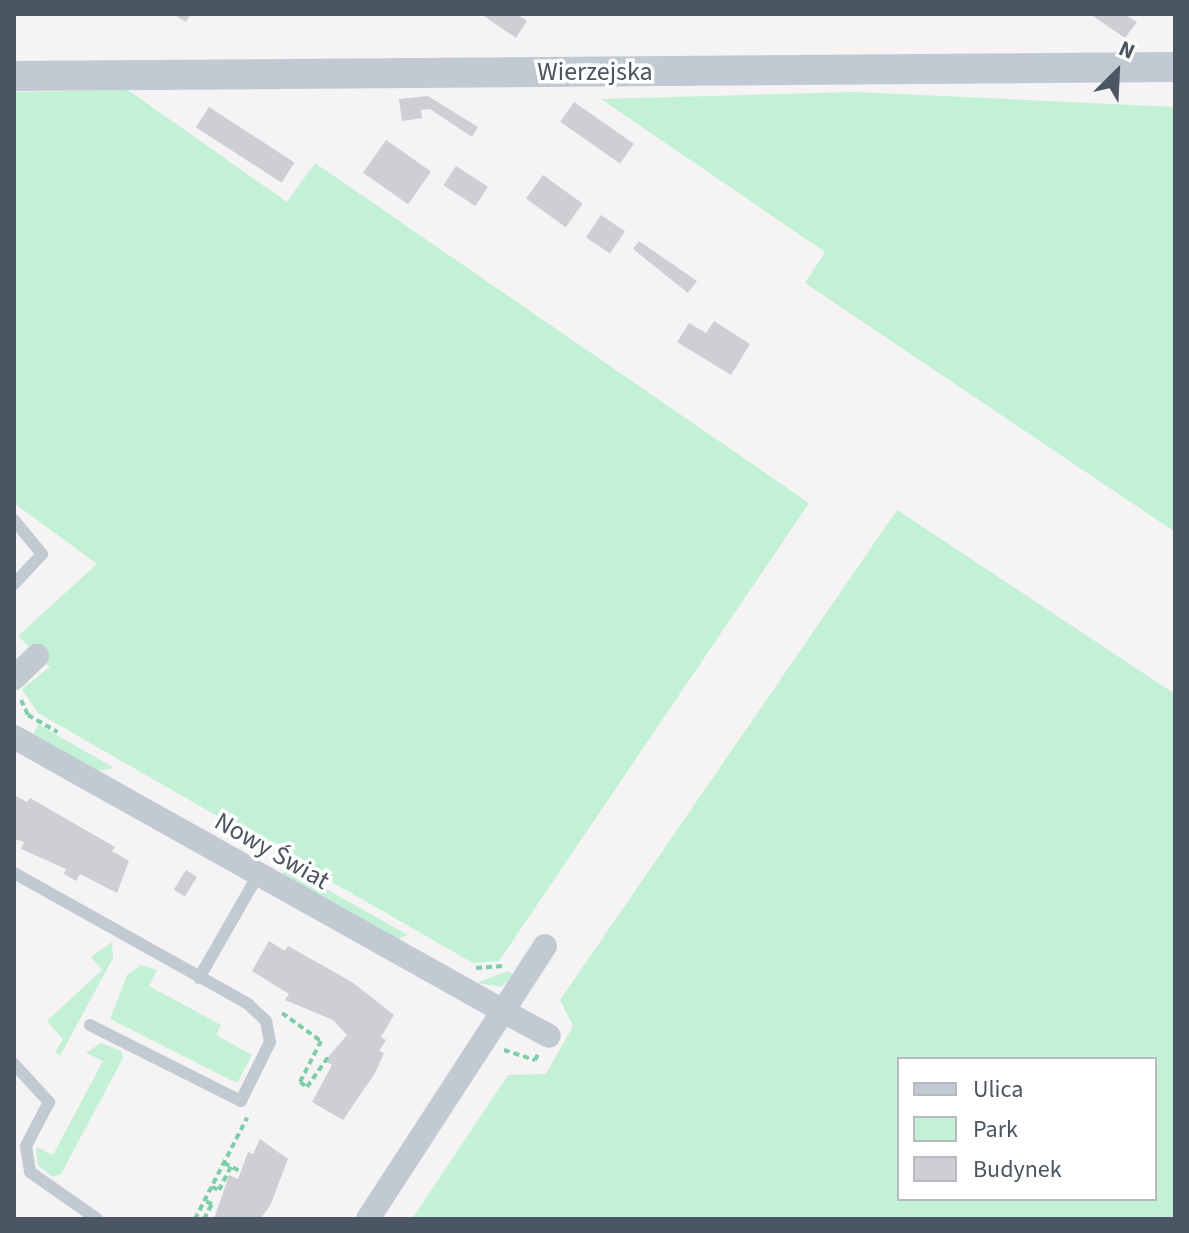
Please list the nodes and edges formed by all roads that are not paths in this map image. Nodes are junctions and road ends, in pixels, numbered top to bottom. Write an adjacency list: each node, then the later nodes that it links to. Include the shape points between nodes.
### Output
1 (1175, 67): 2 (street, Wierzejska)
2 (14, 76)
3 (14, 520): 4 (lane, via 42,554)
4 (14, 584)
5 (37, 656): 6 (street)
6 (18, 684)
7 (14, 737): 9 (street, Nowy Świat)
8 (14, 873): 11 (lane)
9 (258, 875): 11 (lane); 12 (street, Nowy Świat)
10 (545, 946): 12 (street)
11 (199, 978): 13 (lane, via 248,1004 266,1021 270,1042 241,1101)
12 (503, 1011): 14 (street, Nowy Świat); 18 (street)
13 (90, 1025)
14 (549, 1036)
15 (14, 1064): 16 (lane, via 49,1102 26,1146 25,1163)
16 (78, 1215): 17 (lane)
17 (97, 1219)
18 (368, 1219)

